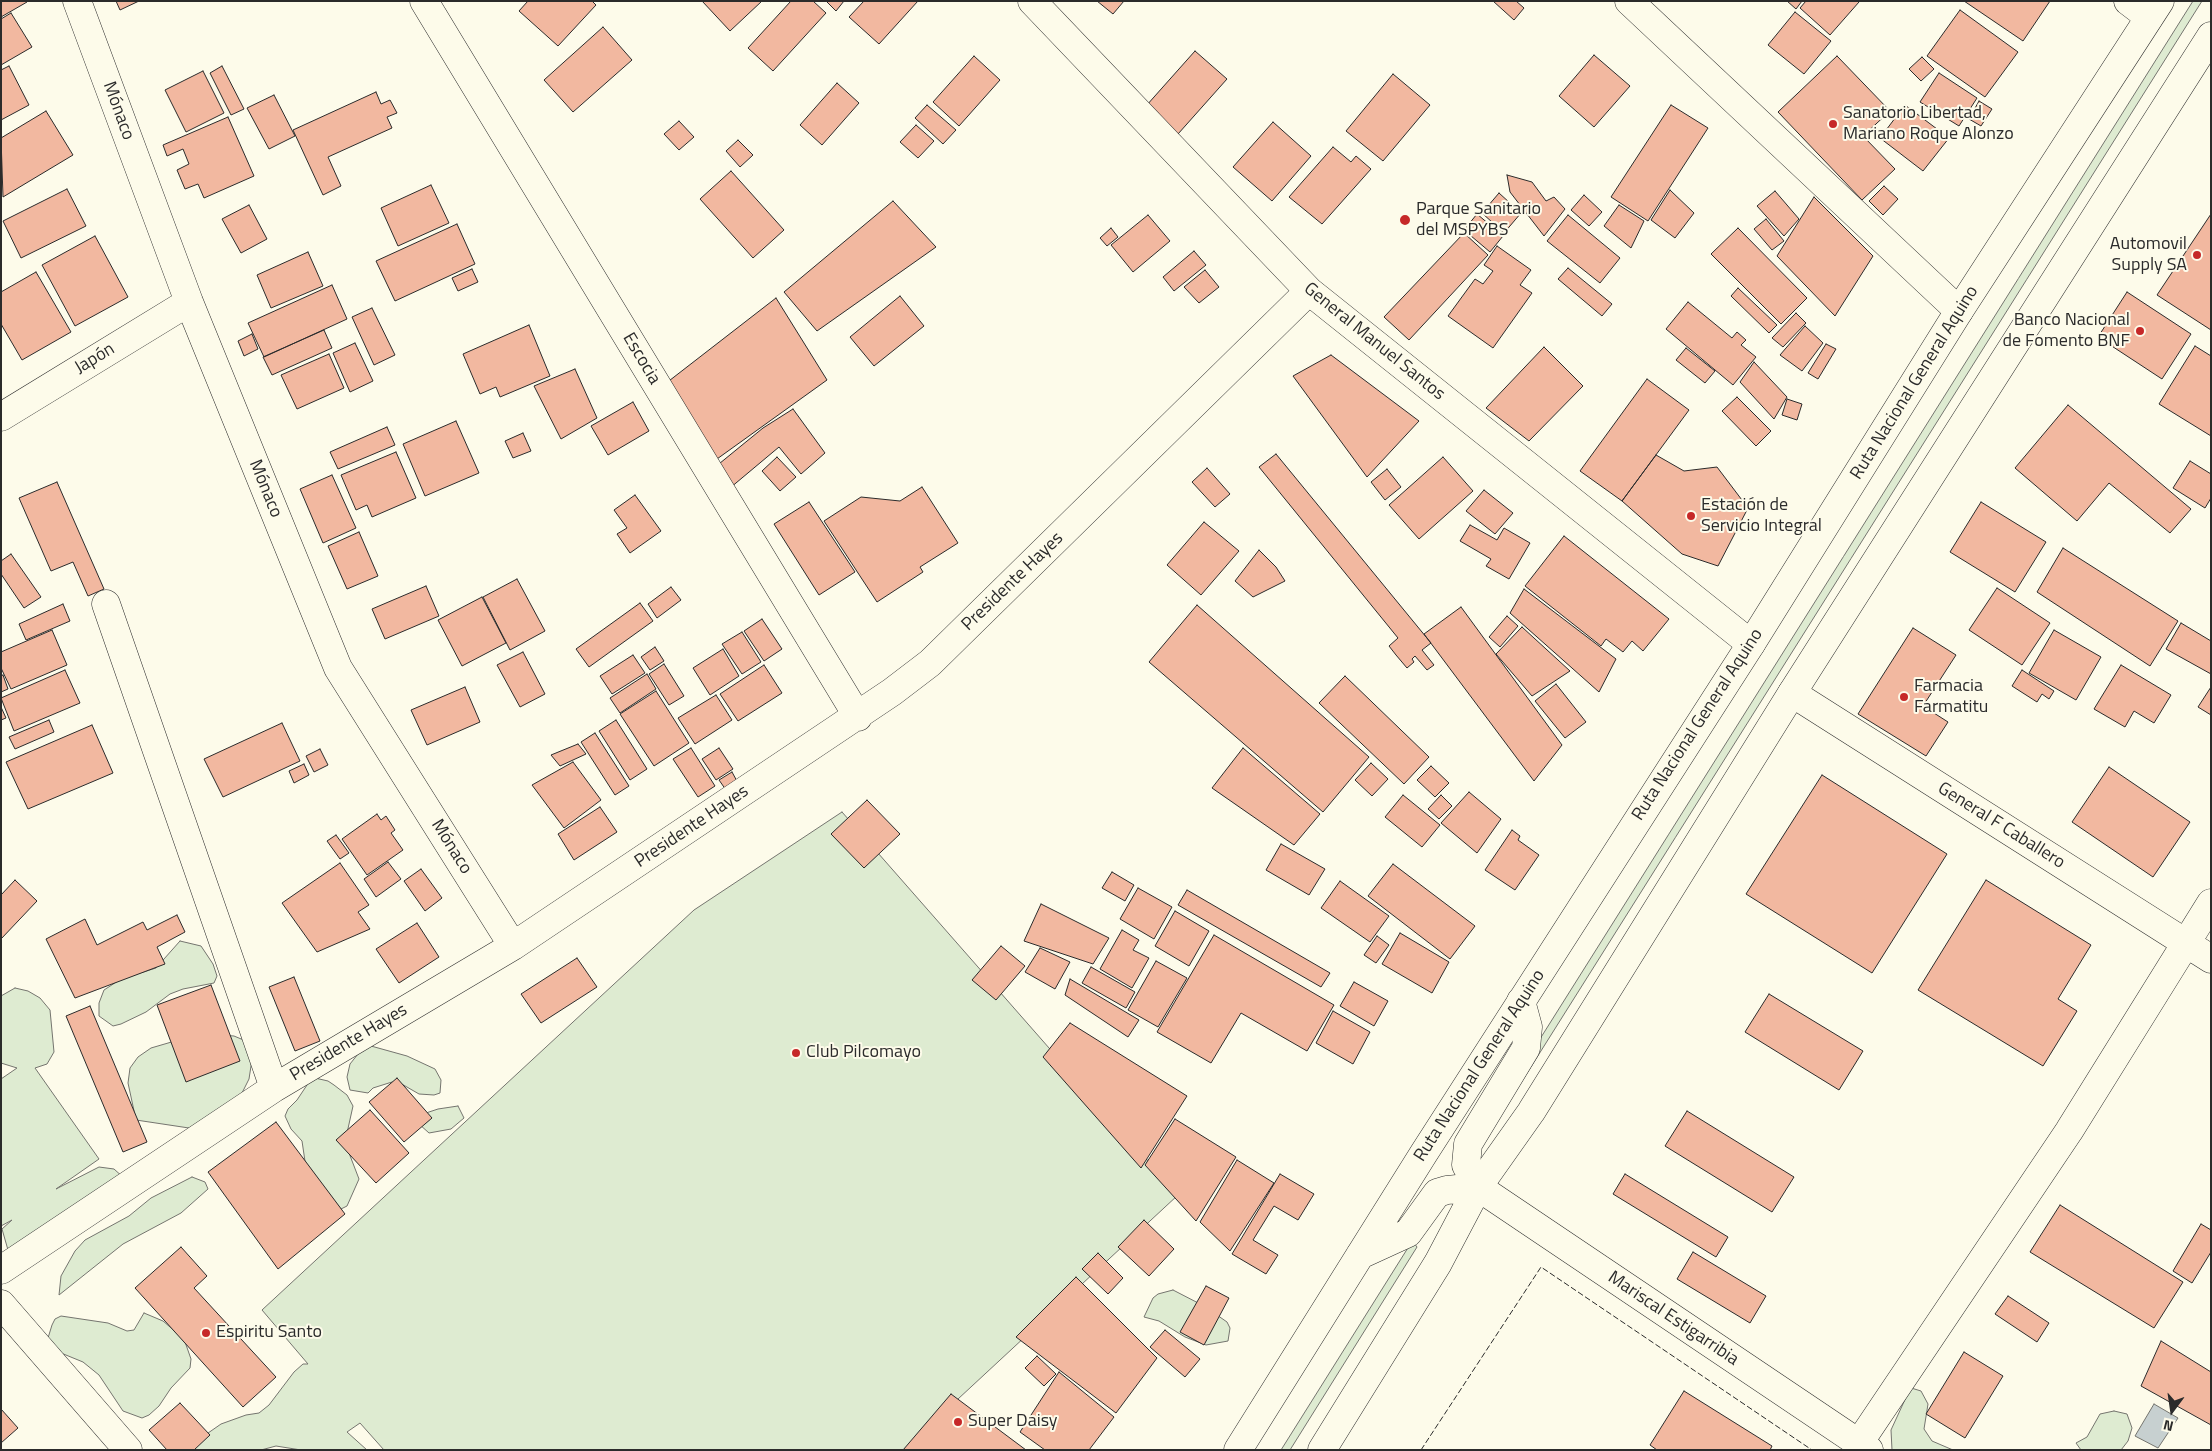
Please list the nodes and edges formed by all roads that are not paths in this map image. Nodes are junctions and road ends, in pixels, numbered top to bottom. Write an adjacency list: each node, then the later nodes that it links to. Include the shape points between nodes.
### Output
1 (76, 1): 8 (main road, Mónaco)
2 (424, 1): 14 (main road, Escocia)
3 (1032, 1): 7 (main road, General Manuel Santos)
4 (1629, 1): 9 (main road)
5 (2146, 7): 9 (main road, Ruta Nacional General Aquino)
6 (2211, 36): 13 (main road)
7 (1309, 292): 12 (main road, General Manuel Santos); 14 (main road, Presidente Hayes, via 930,663)
8 (189, 302): 10 (main road, Japón); 17 (main road, Mónaco, via 338,668)
9 (1959, 311): 12 (main road, Ruta Nacional General Aquino)
10 (1, 417)
11 (106, 604): 20 (main road)
12 (1751, 644): 19 (main road, Ruta Nacional General Aquino)
13 (1792, 693): 16 (main road, General F Caballero); 21 (main road, via 1531,1112)
14 (858, 717): 17 (main road, Presidente Hayes)
15 (2211, 904): 16 (main road)
16 (2186, 944): 18 (main road, General F Caballero); 25 (main road)
17 (513, 946): 20 (main road, Presidente Hayes)
18 (2211, 959)
19 (1521, 1001): 21 (main road, via 1528,1027 1526,1048 1468,1144 1466,1165); 22 (main road, Ruta Nacional General Aquino)
20 (274, 1088): 23 (main road, Presidente Hayes)
21 (1478, 1188): 22 (main road, via 1437,1192 1408,1234); 25 (main road, Mariscal Estigarribia); 28 (main road, via 1438,1263)
22 (1360, 1255): 27 (main road, Ruta Nacional General Aquino)
23 (1, 1270)
24 (1, 1304): 26 (main road)
25 (1864, 1446)
26 (128, 1450)
27 (1238, 1450)
28 (1322, 1450)

